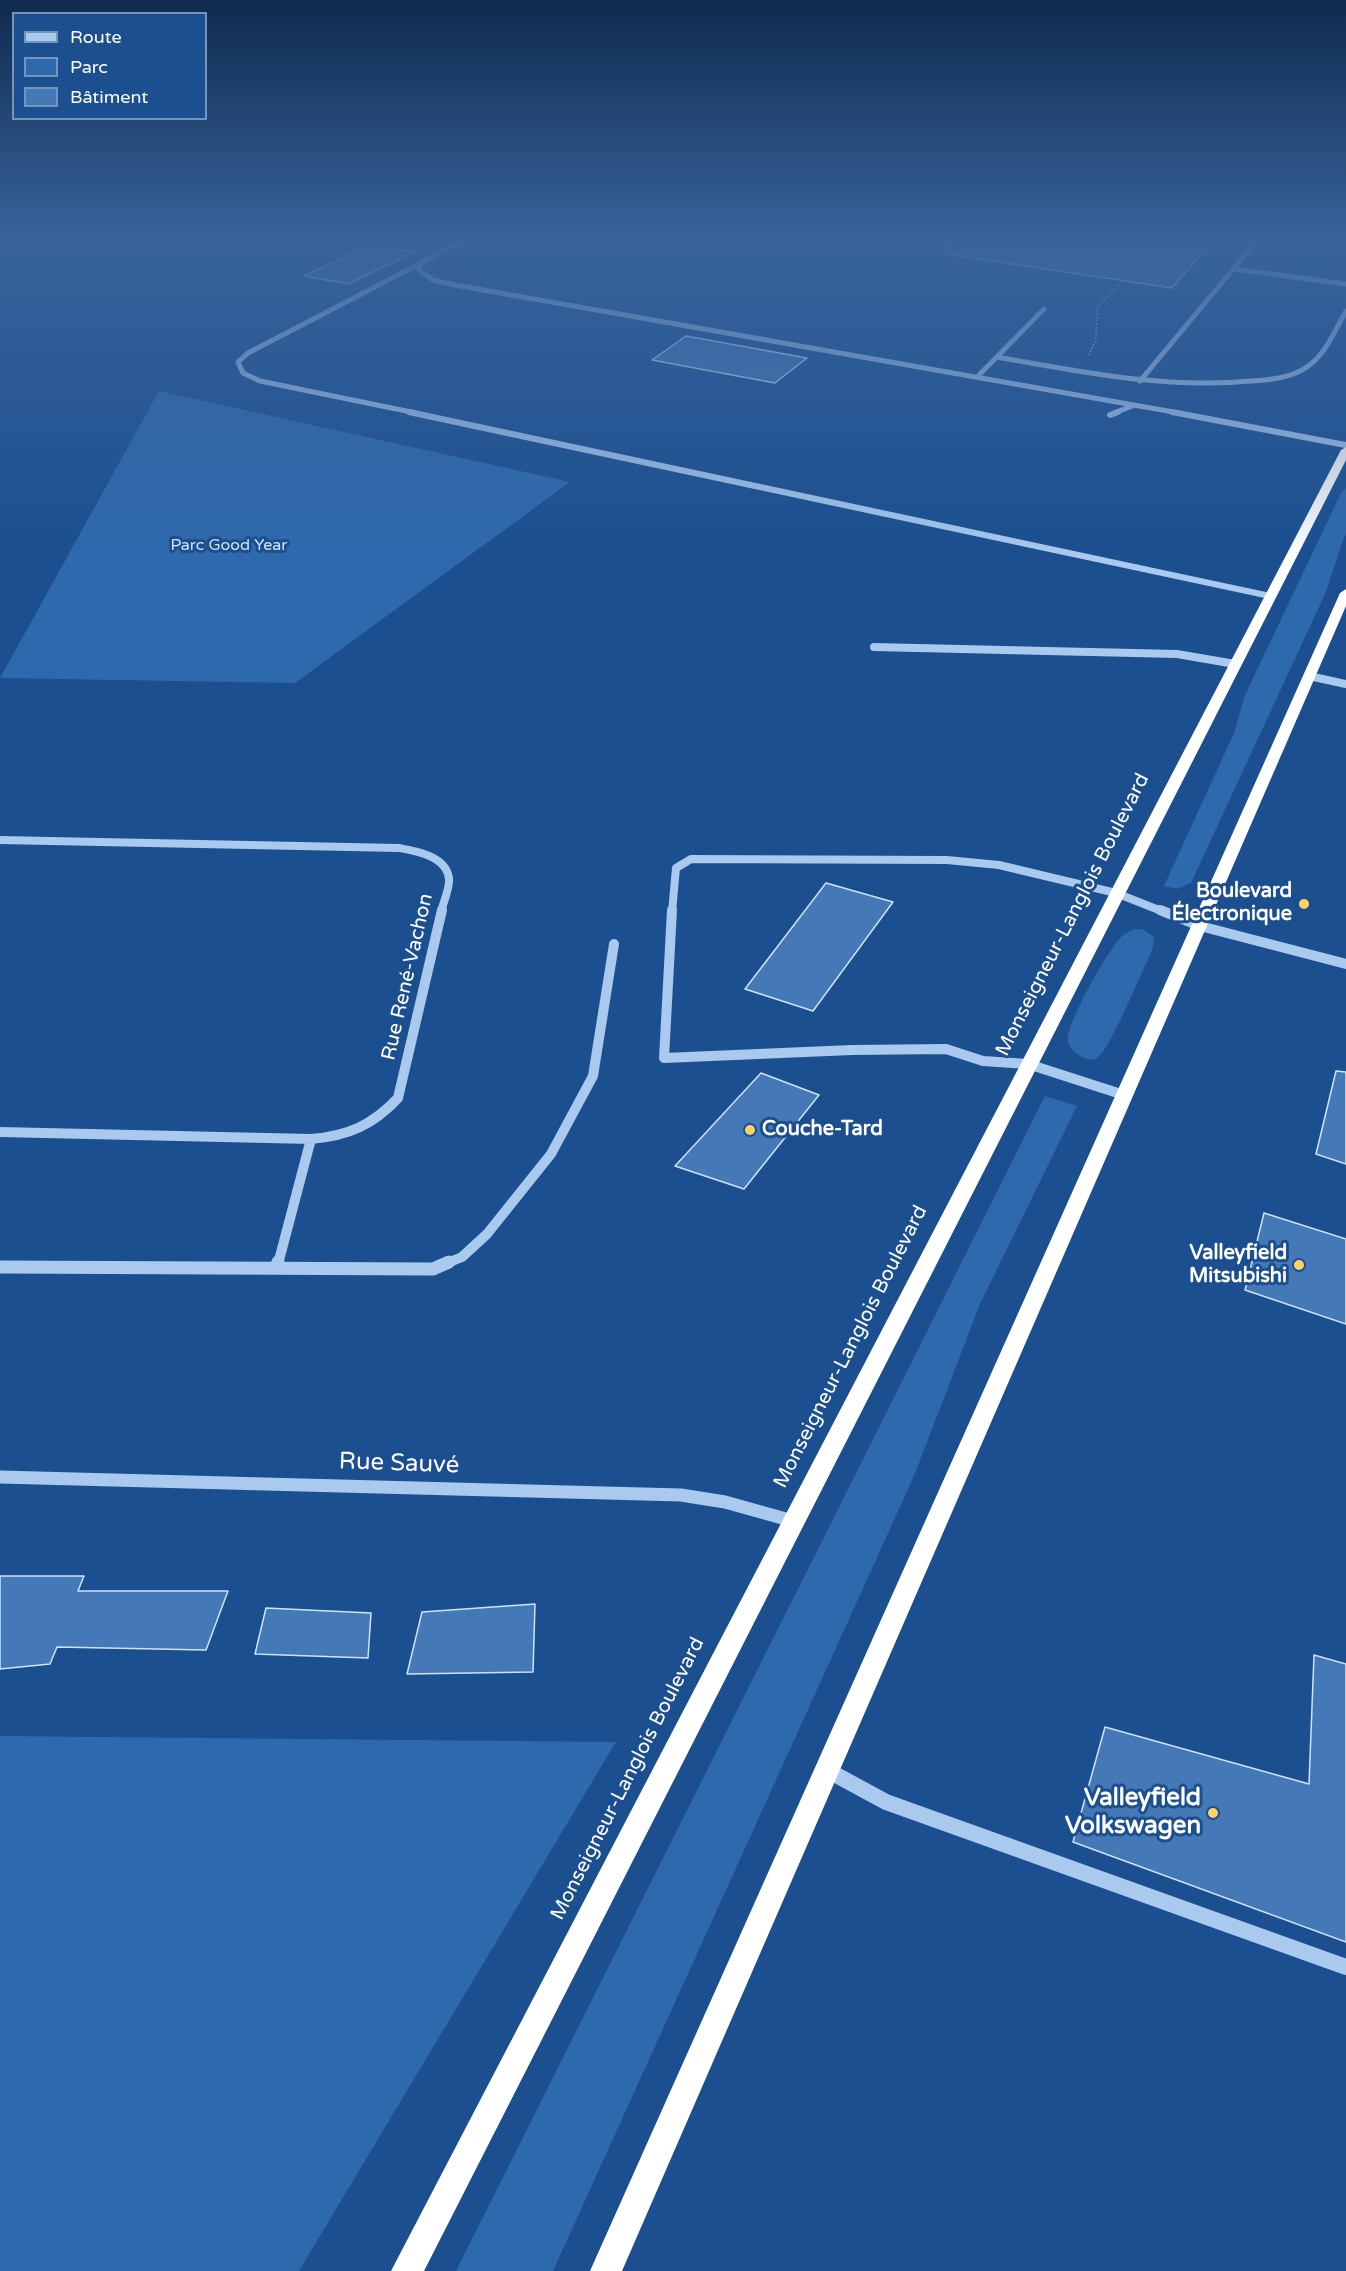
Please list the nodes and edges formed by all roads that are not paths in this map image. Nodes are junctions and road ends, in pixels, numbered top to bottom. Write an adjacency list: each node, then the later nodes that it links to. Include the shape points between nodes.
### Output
1 (265, 344): 14 (street, via 238,362 245,375 260,381)
2 (794, 344): 7 (street)
3 (1010, 344): 6 (street)
4 (1171, 344): 8 (street)
5 (1327, 344): 8 (street, via 1321,355 1298,372 1264,380 1187,385)
6 (997, 357): 7 (street); 8 (street)
7 (978, 376): 9 (street)
8 (1140, 381)
9 (1135, 405): 10 (street); 11 (street)
10 (1110, 415)
11 (1346, 445)
12 (1346, 450): 14 (highway, Monseigneur-Langlois Boulevard)
13 (1346, 593): 17 (highway)
14 (1270, 596): 16 (highway, Monseigneur-Langlois Boulevard)
15 (874, 647): 16 (street, via 1166,654)
16 (1235, 664): 20 (highway, Monseigneur-Langlois Boulevard)
17 (1309, 676): 18 (street); 21 (highway)
18 (1346, 684)
19 (0, 840): 27 (street, Rue René-Vachon, via 399,848 427,854 444,866 449,879 398,1098 381,1118 342,1137)
20 (1116, 893): 21 (street); 24 (highway, Monseigneur-Langlois Boulevard); 24 (street, via 999,865 947,860 691,859 675,868 664,1058 946,1049 983,1061)
21 (1200, 926): 23 (street); 25 (highway)
22 (614, 944): 29 (street, via 593,1076 551,1154 487,1234 462,1257 433,1269)
23 (1346, 964)
24 (1028, 1064): 25 (street); 31 (highway, Monseigneur-Langlois Boulevard)
25 (1124, 1095): 32 (highway)
26 (0, 1132): 27 (street, Rue René-Vachon)
27 (311, 1139): 29 (street)
28 (0, 1267): 29 (street)
29 (277, 1268)
30 (0, 1477): 31 (street, Rue Sauvé, via 681,1495)
31 (793, 1521): 34 (highway, Monseigneur-Langlois Boulevard)
32 (827, 1770): 33 (street, via 886,1802); 35 (highway)
33 (1346, 1967)
34 (407, 2271)
35 (606, 2271)

